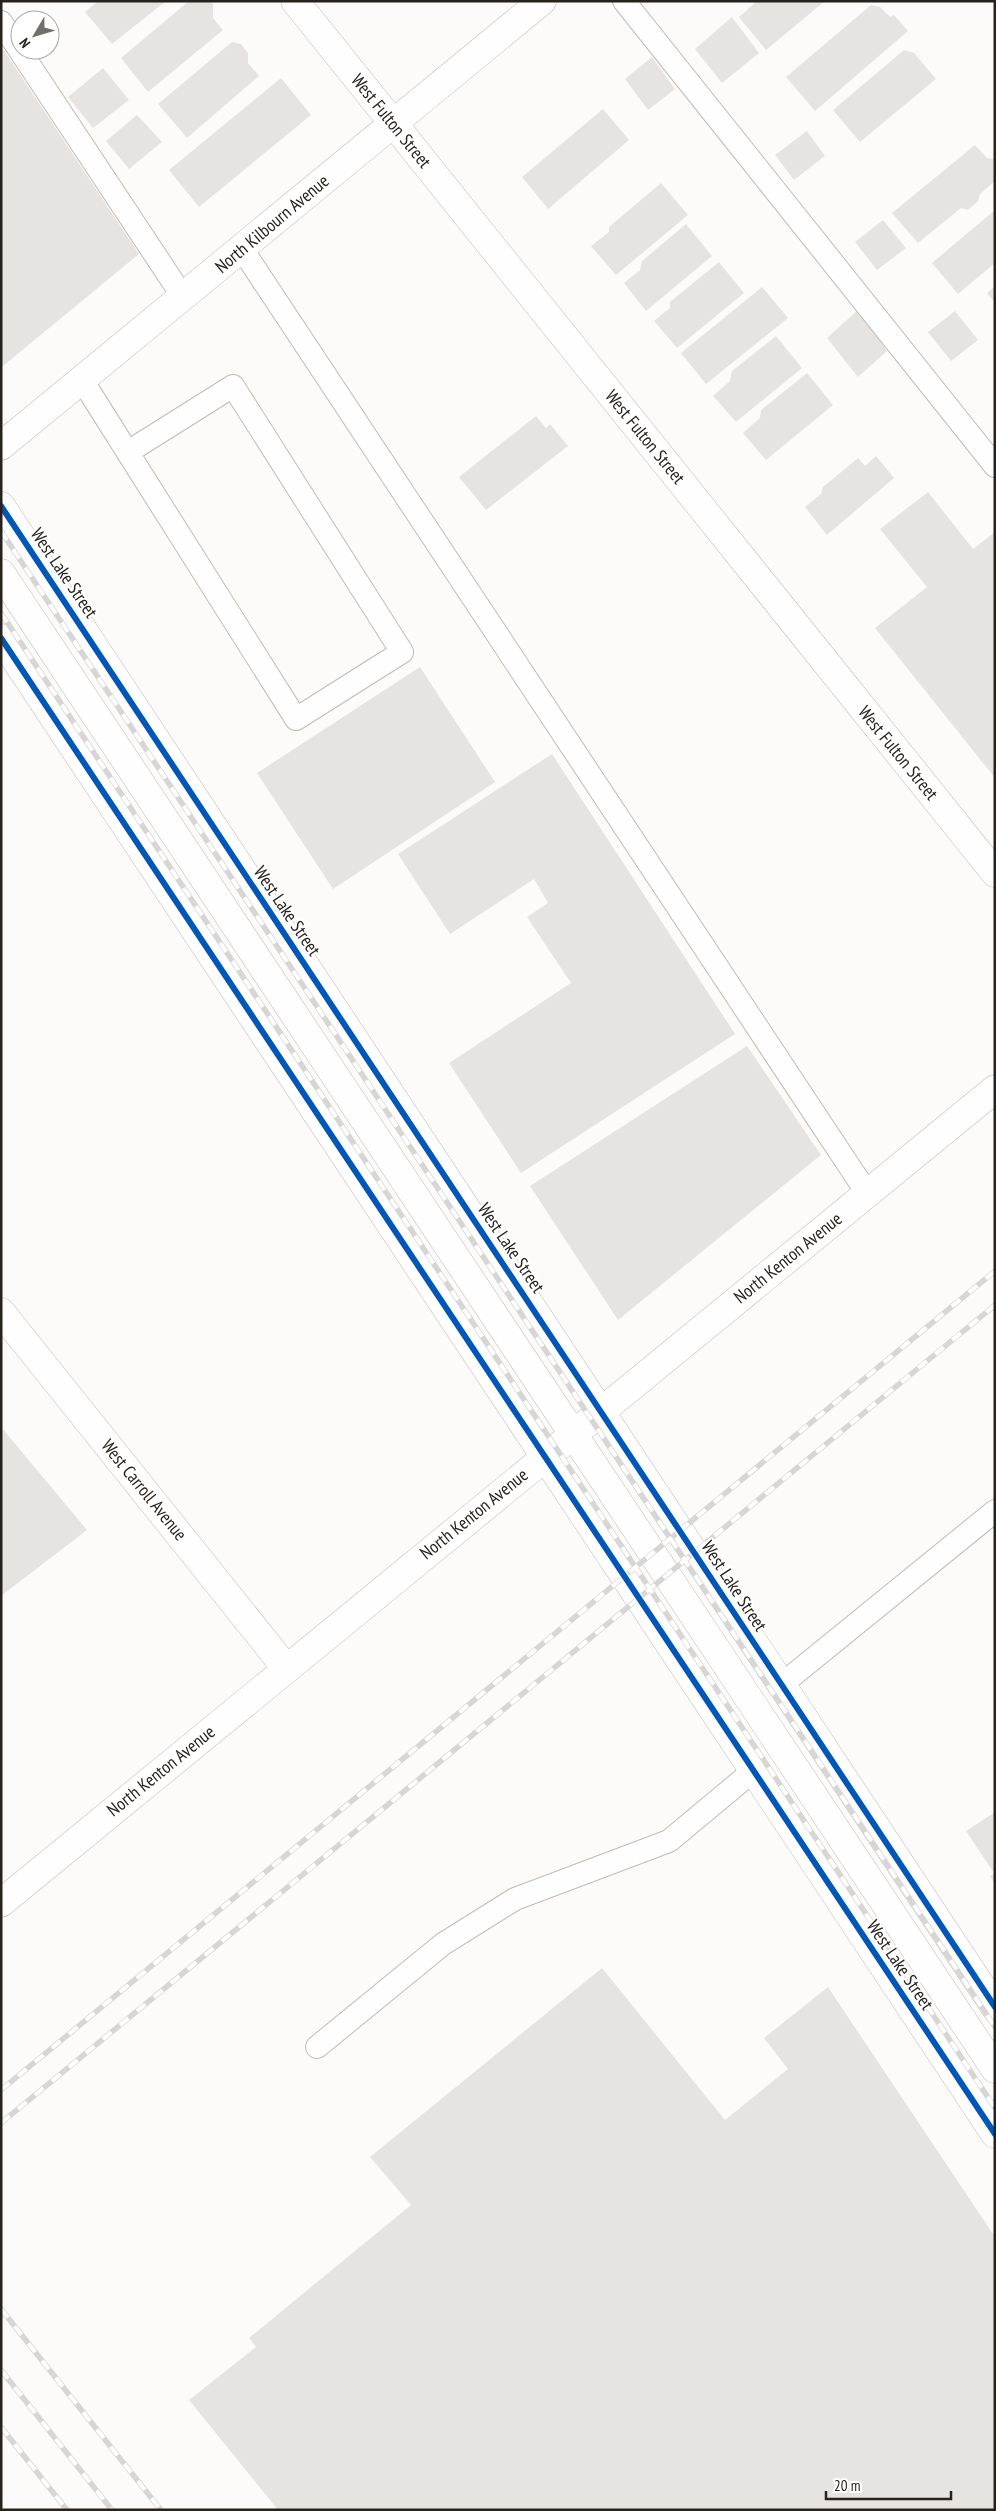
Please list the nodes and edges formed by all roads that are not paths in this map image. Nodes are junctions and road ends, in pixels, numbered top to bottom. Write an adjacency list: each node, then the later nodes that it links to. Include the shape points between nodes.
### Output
1 (294, 1): 5 (main road, West Fulton Street)
2 (542, 1): 5 (main road, North Kilbourn Avenue)
3 (624, 1): 11 (lane)
4 (1, 22): 7 (lane)
5 (393, 124): 6 (main road, North Kilbourn Avenue); 15 (main road, West Fulton Street)
6 (242, 249): 7 (main road, North Kilbourn Avenue); 17 (lane)
7 (183, 297): 8 (main road, North Kilbourn Avenue)
8 (82, 380): 9 (main road, North Kilbourn Avenue); 10 (lane)
9 (1, 446)
10 (128, 452): 10 (lane, via 296,719 402,652 233,386)
11 (995, 466)
12 (1, 506): 19 (main road, West Lake Street)
13 (1, 572): 20 (main road, West Lake Street)
14 (1, 638): 21 (main road, West Lake Street)
15 (995, 873)
16 (995, 1089): 17 (main road, North Kenton Avenue)
17 (867, 1193): 19 (main road, North Kenton Avenue)
18 (1, 1312): 23 (main road, West Carroll Avenue)
19 (601, 1411): 20 (main road, North Kenton Avenue); 24 (main road, West Lake Street)
20 (573, 1434): 21 (main road, North Kenton Avenue); 29 (main road, West Lake Street)
21 (544, 1457): 23 (main road, North Kenton Avenue); 25 (main road, West Lake Street)
22 (995, 1511): 24 (lane)
23 (286, 1668): 26 (main road, North Kenton Avenue)
24 (781, 1685): 27 (main road, West Lake Street)
25 (753, 1771): 28 (lane, via 669,1841 515,1899 443,1944); 30 (main road, West Lake Street)
26 (1, 1903)
27 (995, 2007)
28 (317, 2047)
29 (995, 2069)
30 (995, 2134)

